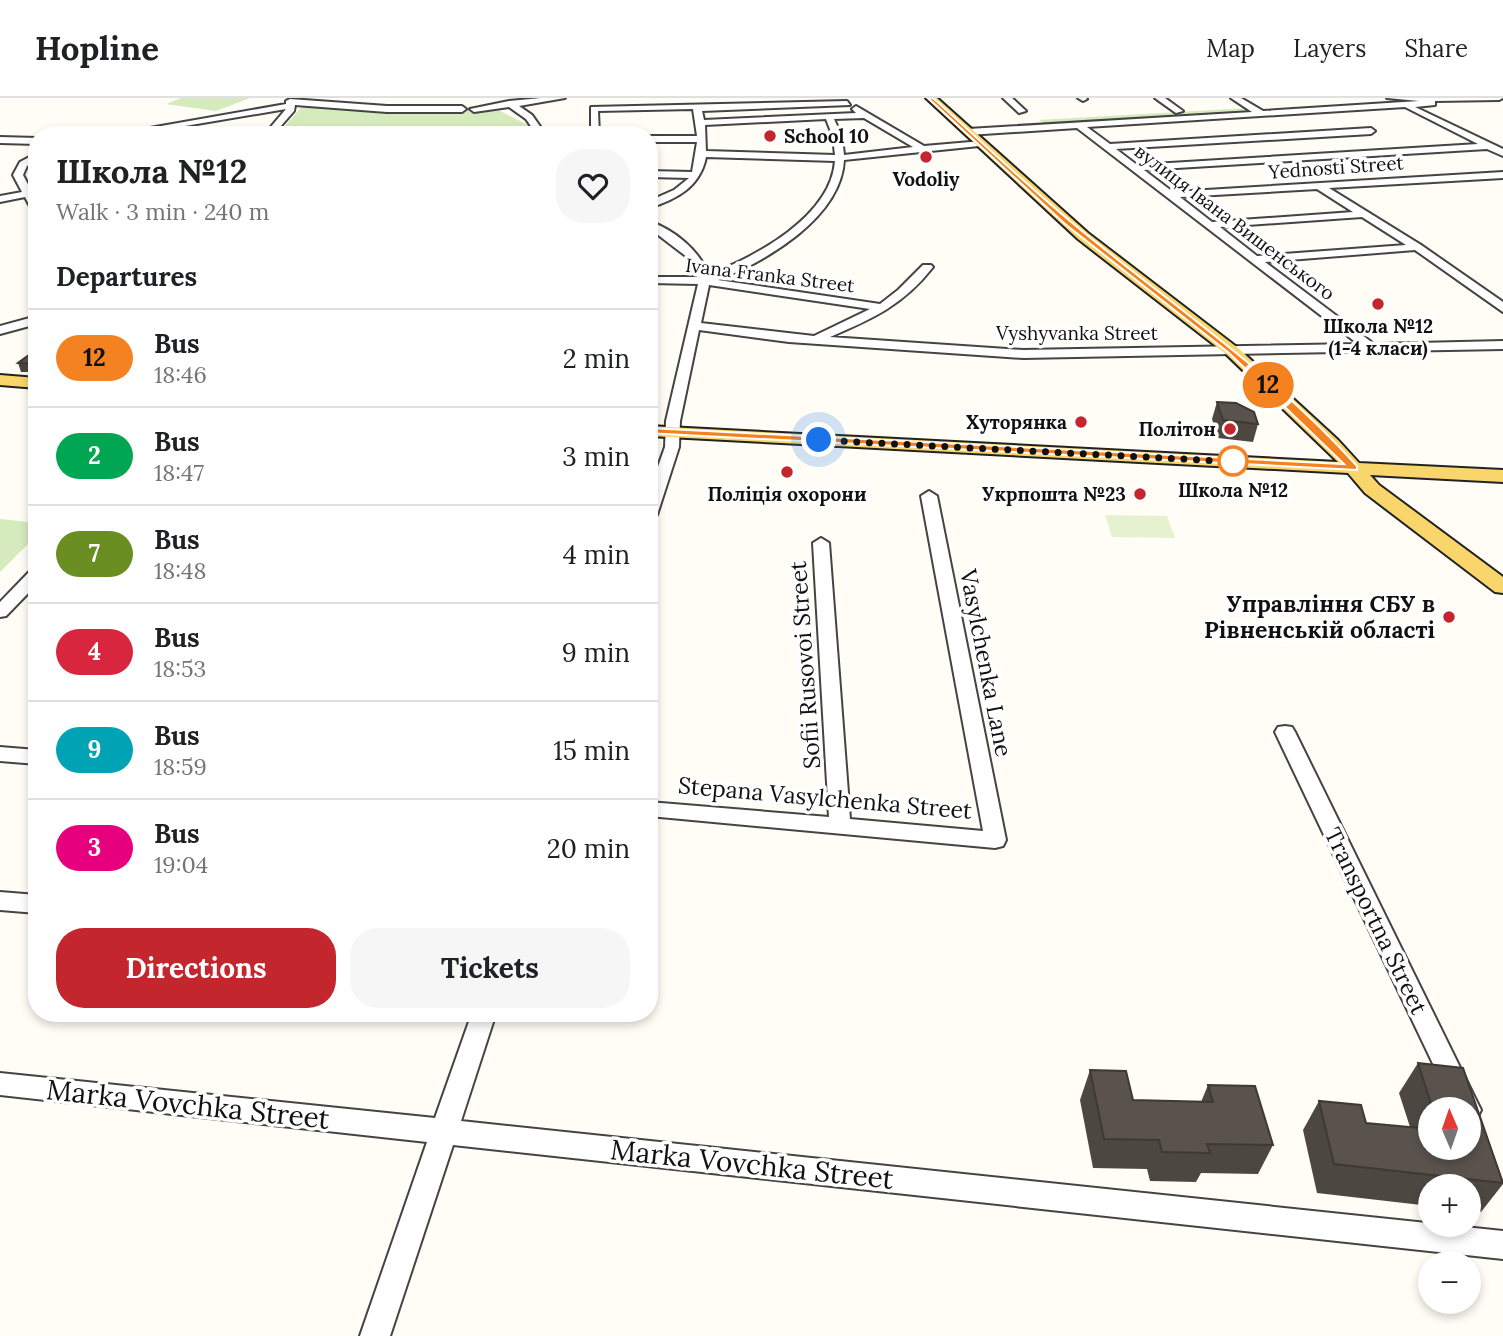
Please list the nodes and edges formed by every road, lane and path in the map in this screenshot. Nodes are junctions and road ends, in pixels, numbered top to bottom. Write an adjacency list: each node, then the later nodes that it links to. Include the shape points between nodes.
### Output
1 (498, 98): 16 (street)
2 (561, 98): 16 (street)
3 (931, 98): 33 (main road)
4 (1007, 98): 21 (street)
5 (1159, 98): 22 (street)
6 (1235, 98): 18 (street)
7 (1309, 98): 14 (street)
8 (1392, 98): 13 (street); 14 (street)
9 (1499, 98): 10 (street)
10 (1476, 99): 13 (street)
11 (844, 100): 15 (street); 24 (street)
12 (289, 102): 19 (street); 28 (street); 29 (street, via 287,115)
13 (1427, 102): 17 (street)
14 (1318, 103): 18 (street)
15 (696, 104): 27 (street); 31 (street, via 594,109)
16 (513, 105): 20 (street); 30 (street)
17 (1408, 106): 23 (street); 39 (street)
18 (1251, 107): 22 (street); 25 (street)
19 (462, 109)
20 (474, 109)
21 (1022, 111)
22 (1179, 111): 33 (street)
23 (1332, 111): 25 (street); 34 (street)
24 (864, 115): 26 (street); 41 (street)
25 (1264, 115): 32 (street)
26 (829, 118): 27 (street); 45 (street)
27 (702, 123): 36 (street)
28 (162, 126)
29 (277, 126)
30 (536, 126)
31 (595, 126)
32 (1080, 126): 33 (street); 40 (street, вулиця Івана Вишенського)
33 (969, 133): 41 (street); 80 (main road, via 1083,236)
34 (1381, 136): 40 (street); 42 (street)
35 (658, 139): 36 (street)
36 (702, 139): 44 (street)
37 (0, 140): 38 (street)
38 (28, 141)
39 (1489, 146): 42 (street); 43 (street)
40 (1107, 147): 49 (street, вулиця Івана Вишенського)
41 (922, 149): 45 (street)
42 (1408, 151): 47 (street); 48 (street)
43 (1503, 153)
44 (702, 154): 45 (street); 53 (street)
45 (841, 158): 71 (street, via 829,194 798,230 737,269)
46 (28, 160): 58 (street, via 18,171)
47 (1237, 161): 49 (street); 52 (street)
48 (1433, 164)
49 (1134, 168): 61 (street, вулиця Івана Вишенського)
50 (1445, 170): 55 (street)
51 (658, 174): 53 (street)
52 (1258, 174)
53 (695, 175): 63 (street)
54 (1503, 175): 55 (street, Yednosti Street)
55 (1457, 177): 57 (street, Yednosti Street)
56 (1268, 181): 59 (street)
57 (1317, 185): 59 (street, Yednosti Street); 64 (street)
58 (28, 187)
59 (1278, 188): 61 (street, Yednosti Street)
60 (28, 194): 62 (street)
61 (1170, 195): 65 (street, вулиця Івана Вишенського)
62 (0, 199)
63 (658, 201)
64 (1364, 214): 65 (street); 67 (street)
65 (1210, 225): 68 (street, вулиця Івана Вишенського)
66 (658, 230): 71 (street, via 684,248)
67 (1417, 247): 68 (street); 73 (street)
68 (1255, 259): 79 (street, вулиця Івана Вишенського)
69 (927, 267): 72 (street)
70 (658, 280): 71 (street, Ivana Franka Street)
71 (704, 281): 72 (street, Ivana Franka Street); 75 (street)
72 (885, 308): 77 (street)
73 (1503, 308)
74 (28, 322): 76 (street)
75 (694, 326): 77 (street, Vyshyvanka Street); 84 (street)
76 (0, 330)
77 (813, 340): 80 (street, Vyshyvanka Street, via 1023,354)
78 (1503, 345): 79 (street, Vyshyvanka Street)
79 (1370, 347): 80 (street, Vyshyvanka Street)
80 (1232, 351): 85 (main road)
81 (0, 380): 82 (main road)
82 (28, 382)
83 (658, 431): 84 (main road)
84 (673, 432): 85 (main road); 87 (street)
85 (1353, 468): 86 (main road); 91 (main road, via 1381,497)
86 (1503, 475)
87 (658, 488)
88 (929, 496): 98 (street, Vasylchenka Lane)
89 (821, 543): 97 (street, Sofii Rusovoi Street)
90 (28, 583): 92 (street)
91 (1503, 587)
92 (0, 612)
93 (1285, 732): 103 (street, Transportna Street)
94 (0, 754): 95 (street)
95 (28, 756)
96 (658, 810): 97 (street, Stepana Vasylchenka Street)
97 (840, 825): 98 (street, Stepana Vasylchenka Street)
98 (995, 840)
99 (0, 901): 100 (street)
100 (28, 903)
101 (481, 1022): 104 (street)
102 (0, 1084): 104 (street, Marka Vovchka Street)
103 (1462, 1097)
104 (445, 1132): 105 (street, Marka Vovchka Street); 106 (street)
105 (1503, 1245)
106 (375, 1336)

